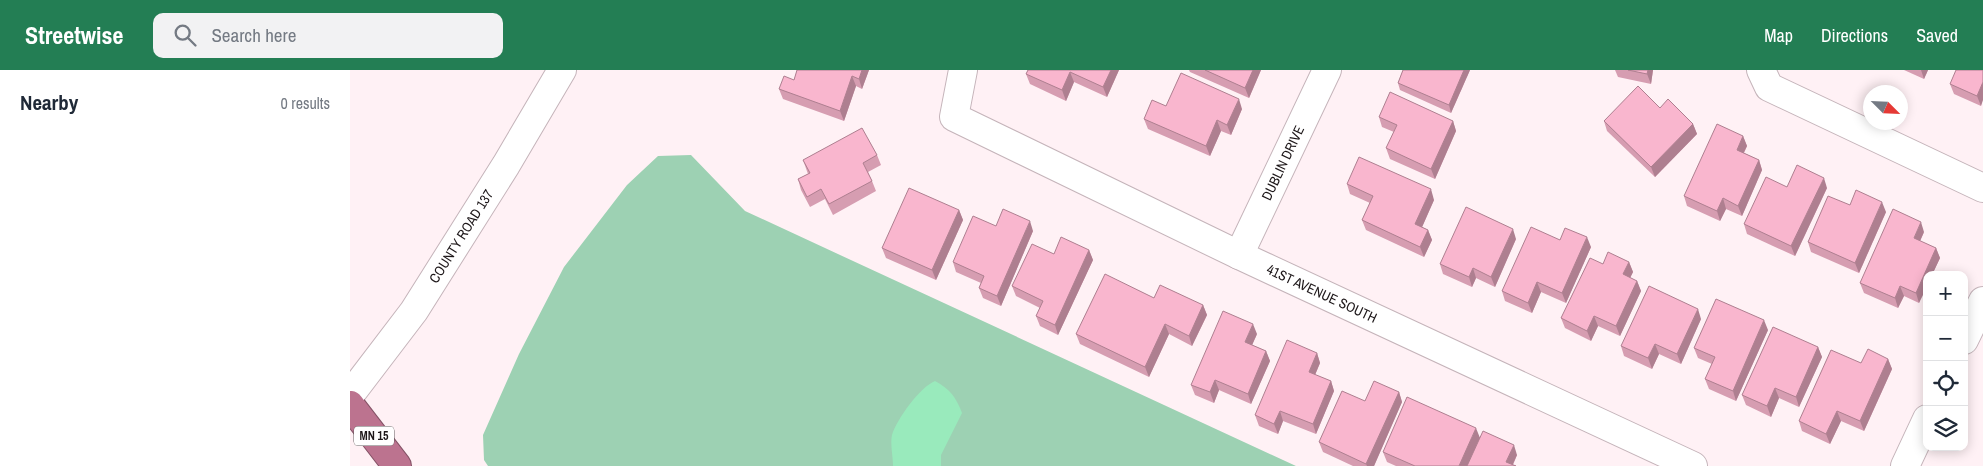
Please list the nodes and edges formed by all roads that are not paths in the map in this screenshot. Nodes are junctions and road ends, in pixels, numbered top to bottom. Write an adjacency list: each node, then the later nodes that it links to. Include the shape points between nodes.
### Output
1 (562, 70): 9 (street, COUNTY ROAD 137, via 414,311)
2 (963, 70): 6 (street, 41ST AVENUE SOUTH, via 954,117)
3 (1326, 70): 6 (street, DUBLIN DRIVE)
4 (1761, 70): 5 (street, via 1770,87)
5 (1983, 188)
6 (1239, 255): 13 (street, 41ST AVENUE SOUTH)
7 (1983, 301): 8 (street)
8 (1968, 332)
9 (350, 395)
10 (350, 405): 12 (highway, MN 15)
11 (1923, 428): 14 (street)
12 (397, 466)
13 (1693, 466)
14 (1905, 466)

